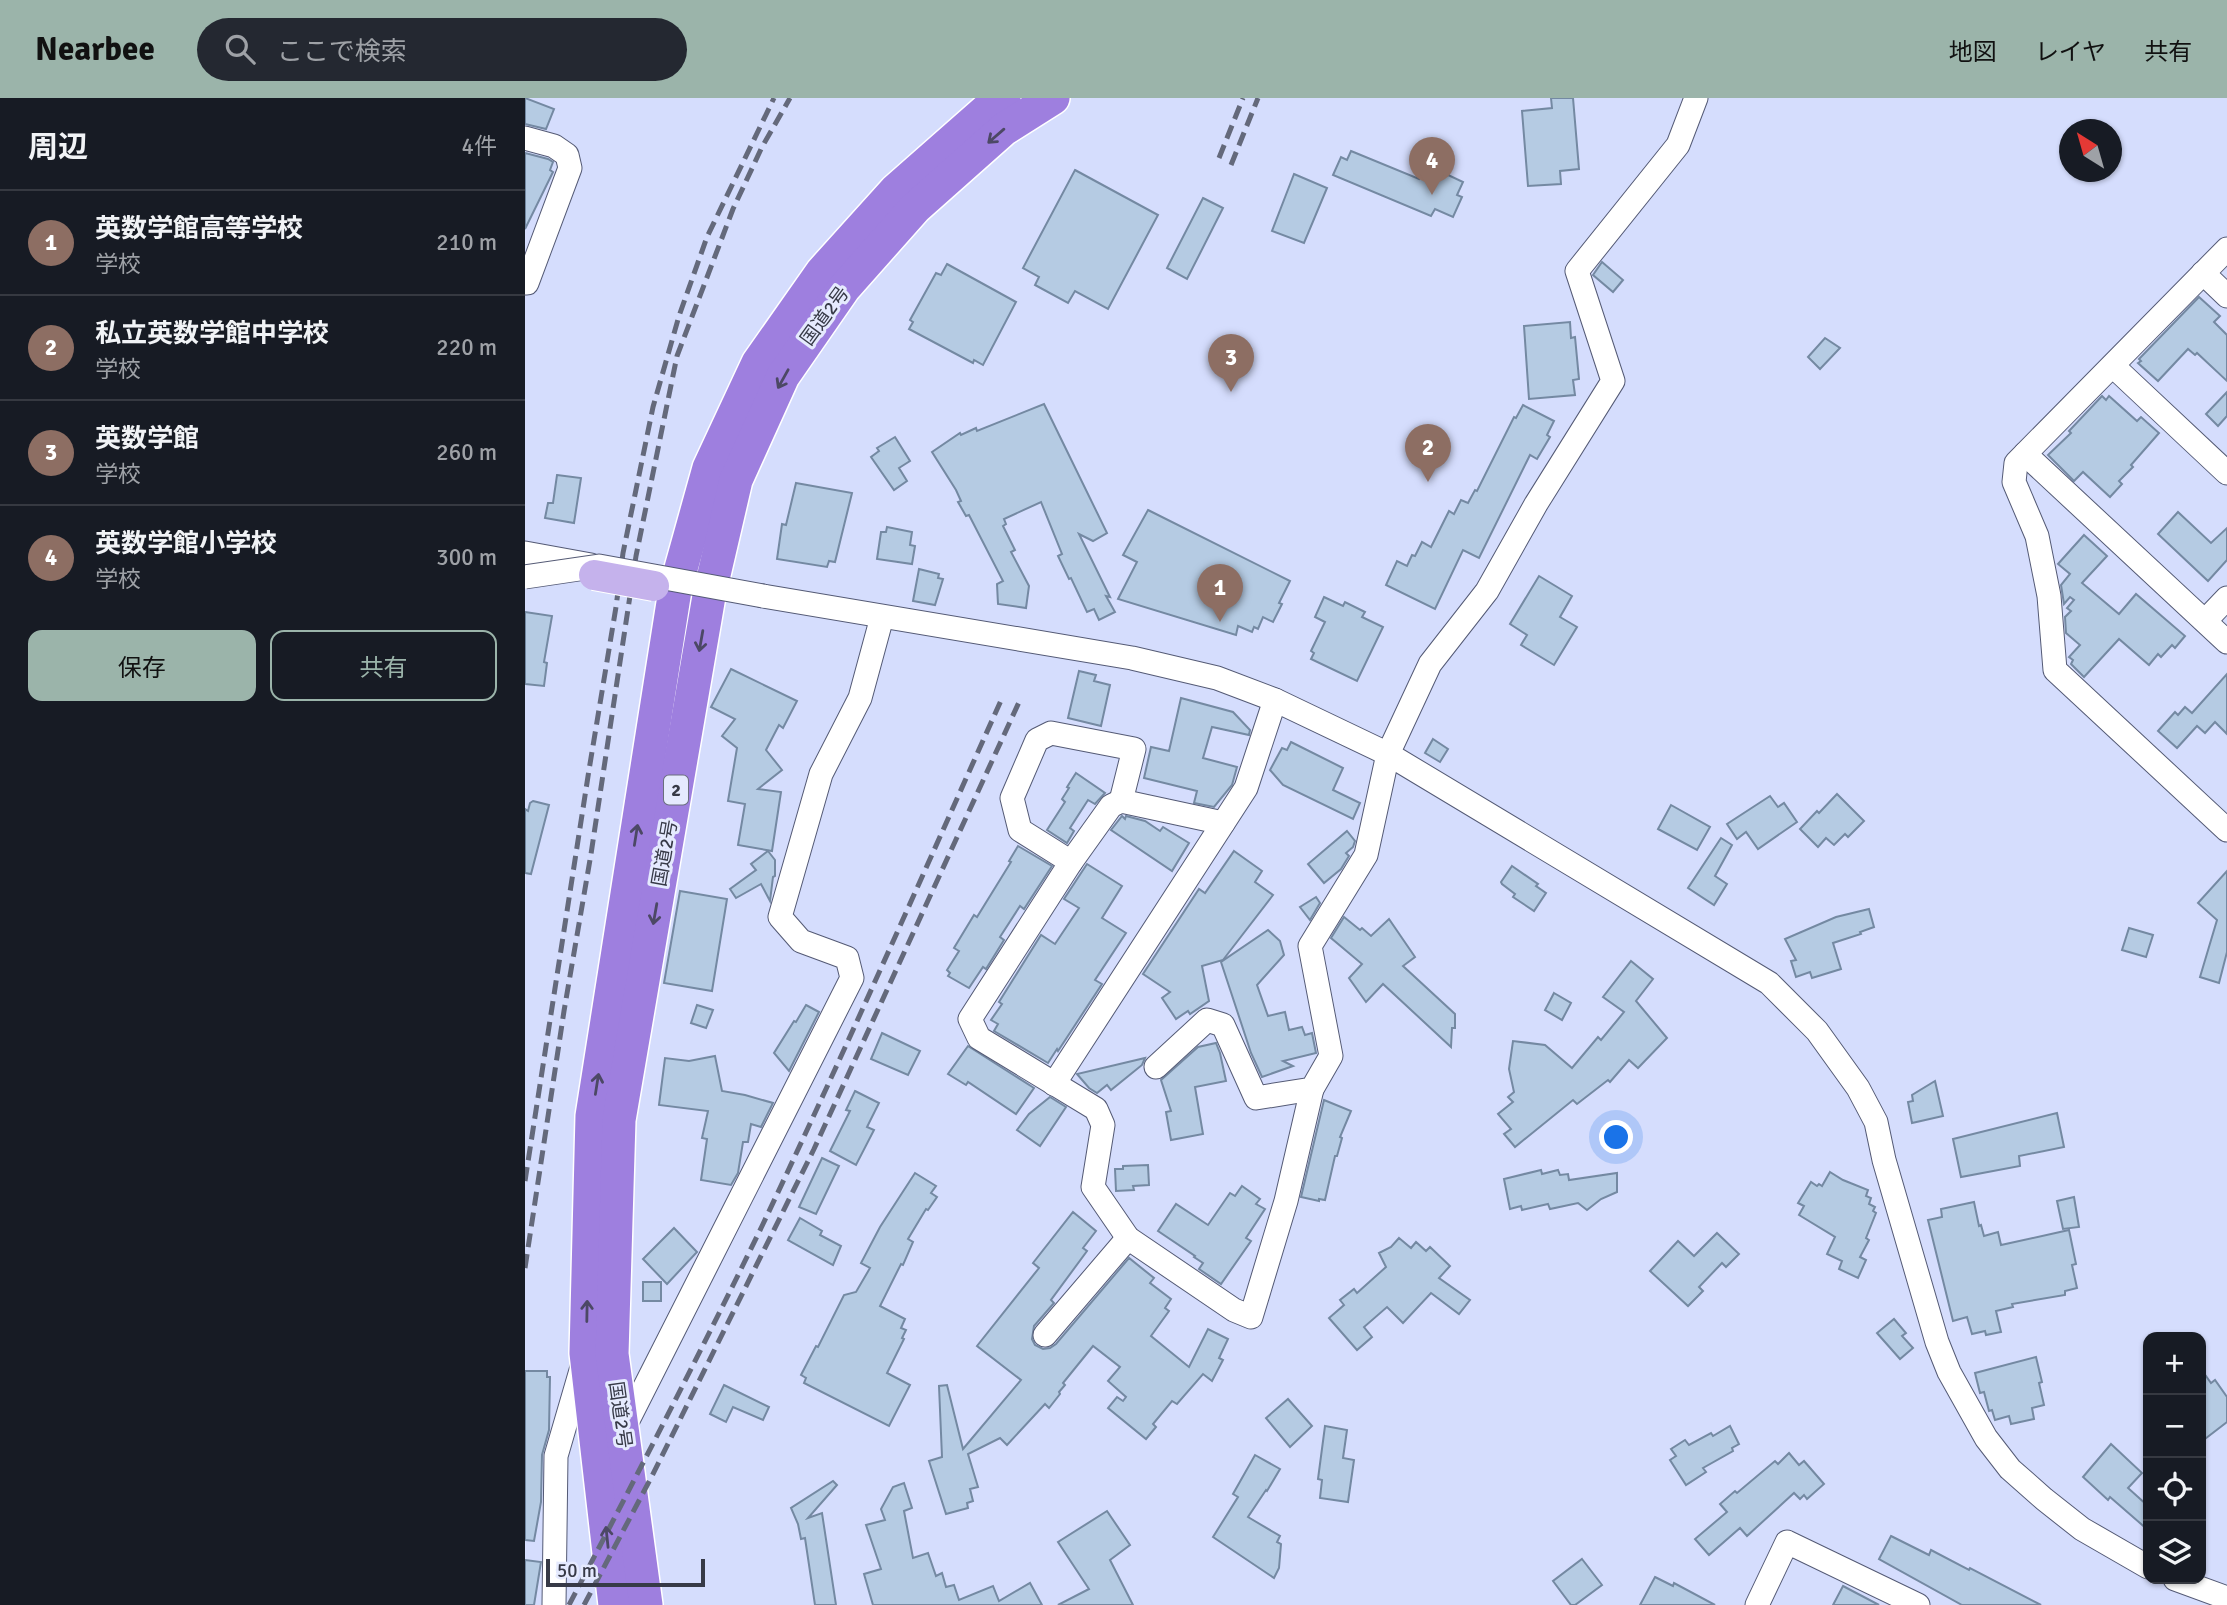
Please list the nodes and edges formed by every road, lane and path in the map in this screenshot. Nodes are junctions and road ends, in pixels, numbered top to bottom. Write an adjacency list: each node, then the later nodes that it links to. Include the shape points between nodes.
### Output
1 (1005, 98): 31 (highway, 国道2号 / 2, one-way to 1, via 592,1116 675,590 709,468 758,363 822,272 895,191)
2 (1053, 98): 32 (highway, 国道2号 / 2, one-way to 32, via 1004,129 915,208 844,288 783,376 736,480 709,596 619,1120 612,1354)
3 (1696, 98): 21 (street, via 1678,145 1577,271 1613,381 1487,591 1430,664)
4 (525, 138): 7 (street, via 554,146 567,155 571,168)
5 (2227, 249): 6 (street)
6 (2203, 273): 8 (street); 9 (street)
7 (525, 283)
8 (2227, 296)
9 (2113, 366): 10 (street); 11 (street)
10 (2025, 454): 18 (street); 24 (street, via 2016,463 2014,482 2037,536 2056,670)
11 (2227, 473)
12 (525, 553): 13 (street)
13 (596, 571): 14 (street, bridge); 15 (main road, bridge); 17 (street, bridge)
14 (525, 577)
15 (654, 586)
16 (2227, 598): 18 (street)
17 (882, 617): 20 (street, via 1132,657 1217,678); 32 (street, via 860,698 821,774 779,917 801,941 846,958 852,978)
18 (2205, 621): 19 (street)
19 (2227, 642)
20 (1275, 700): 21 (street); 23 (street, via 1246,788)
21 (1388, 754): 28 (street, via 1366,855 1310,946 1331,1056); 33 (street, via 1769,983 1817,1031 1876,1122 1937,1342 1986,1438 2010,1469 2044,1499 2082,1529)
22 (1121, 801): 23 (street); 25 (street, via 1111,806); 25 (street, via 1134,749 1051,733 1037,740 1012,797 1020,830)
23 (1223, 823): 27 (street)
24 (2227, 830)
25 (1071, 862): 27 (street, via 970,1019 979,1038)
26 (1156, 1067): 28 (street, via 1207,1020 1223,1025 1256,1098)
27 (1054, 1084): 29 (street, via 1095,1109 1103,1125 1093,1187)
28 (1312, 1089): 29 (street, via 1286,1201 1251,1317)
29 (1128, 1238): 30 (street)
30 (1045, 1335)
31 (586, 1353): 37 (street, via 556,1456); 38 (highway, 国道2号 / 2, one-way to 31)
32 (622, 1433): 39 (highway, 国道2号 / 2)
33 (2143, 1564)
34 (2189, 1584): 35 (street)
35 (2227, 1598)
36 (1905, 1602): 40 (street, via 1787,1542)
37 (554, 1605)
38 (614, 1605)
39 (646, 1605)
40 (1758, 1605)

